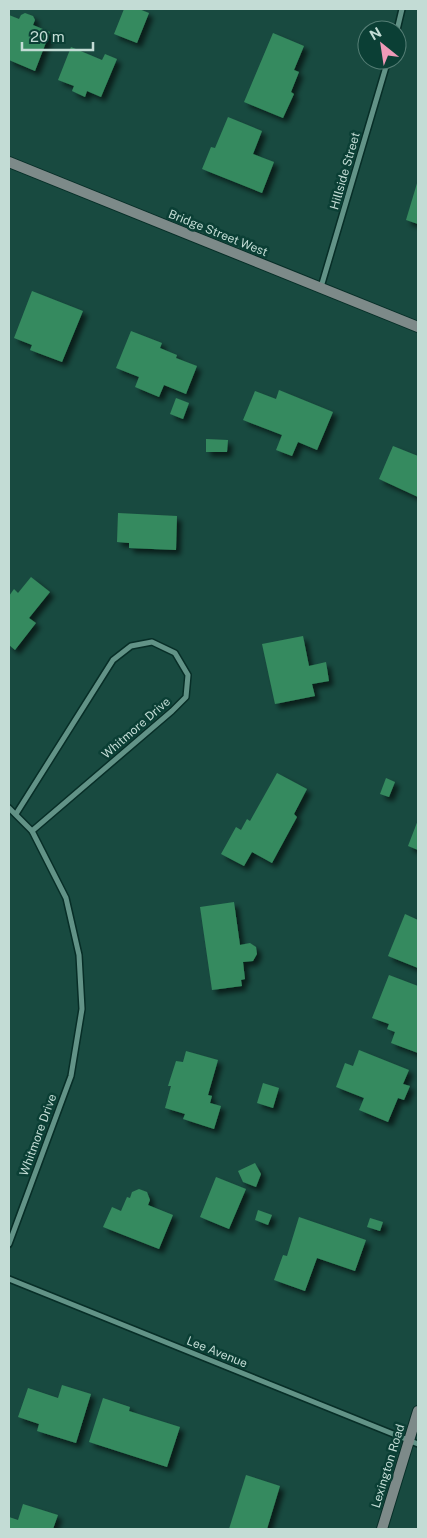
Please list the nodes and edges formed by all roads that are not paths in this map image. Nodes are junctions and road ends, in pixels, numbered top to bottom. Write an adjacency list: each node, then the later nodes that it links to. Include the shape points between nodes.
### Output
1 (385, 70): 3 (street, Hillside Street)
2 (9, 162): 3 (main road, Bridge Street West)
3 (321, 287): 4 (main road, Bridge Street West)
4 (418, 327)
5 (9, 808): 6 (street, Whitmore Drive)
6 (16, 814): 7 (street, Whitmore Drive); 7 (street, Whitmore Drive, via 112,660 131,646 152,642 175,653 188,675 186,696)
7 (32, 831): 8 (street, Whitmore Drive, via 66,898 79,955 82,1009 70,1076)
8 (9, 1244)
9 (9, 1279): 11 (street, Lee Avenue)
10 (418, 1411): 11 (main road, Lexington Road)
11 (414, 1442): 12 (main road, Lexington Road)
12 (382, 1529)

